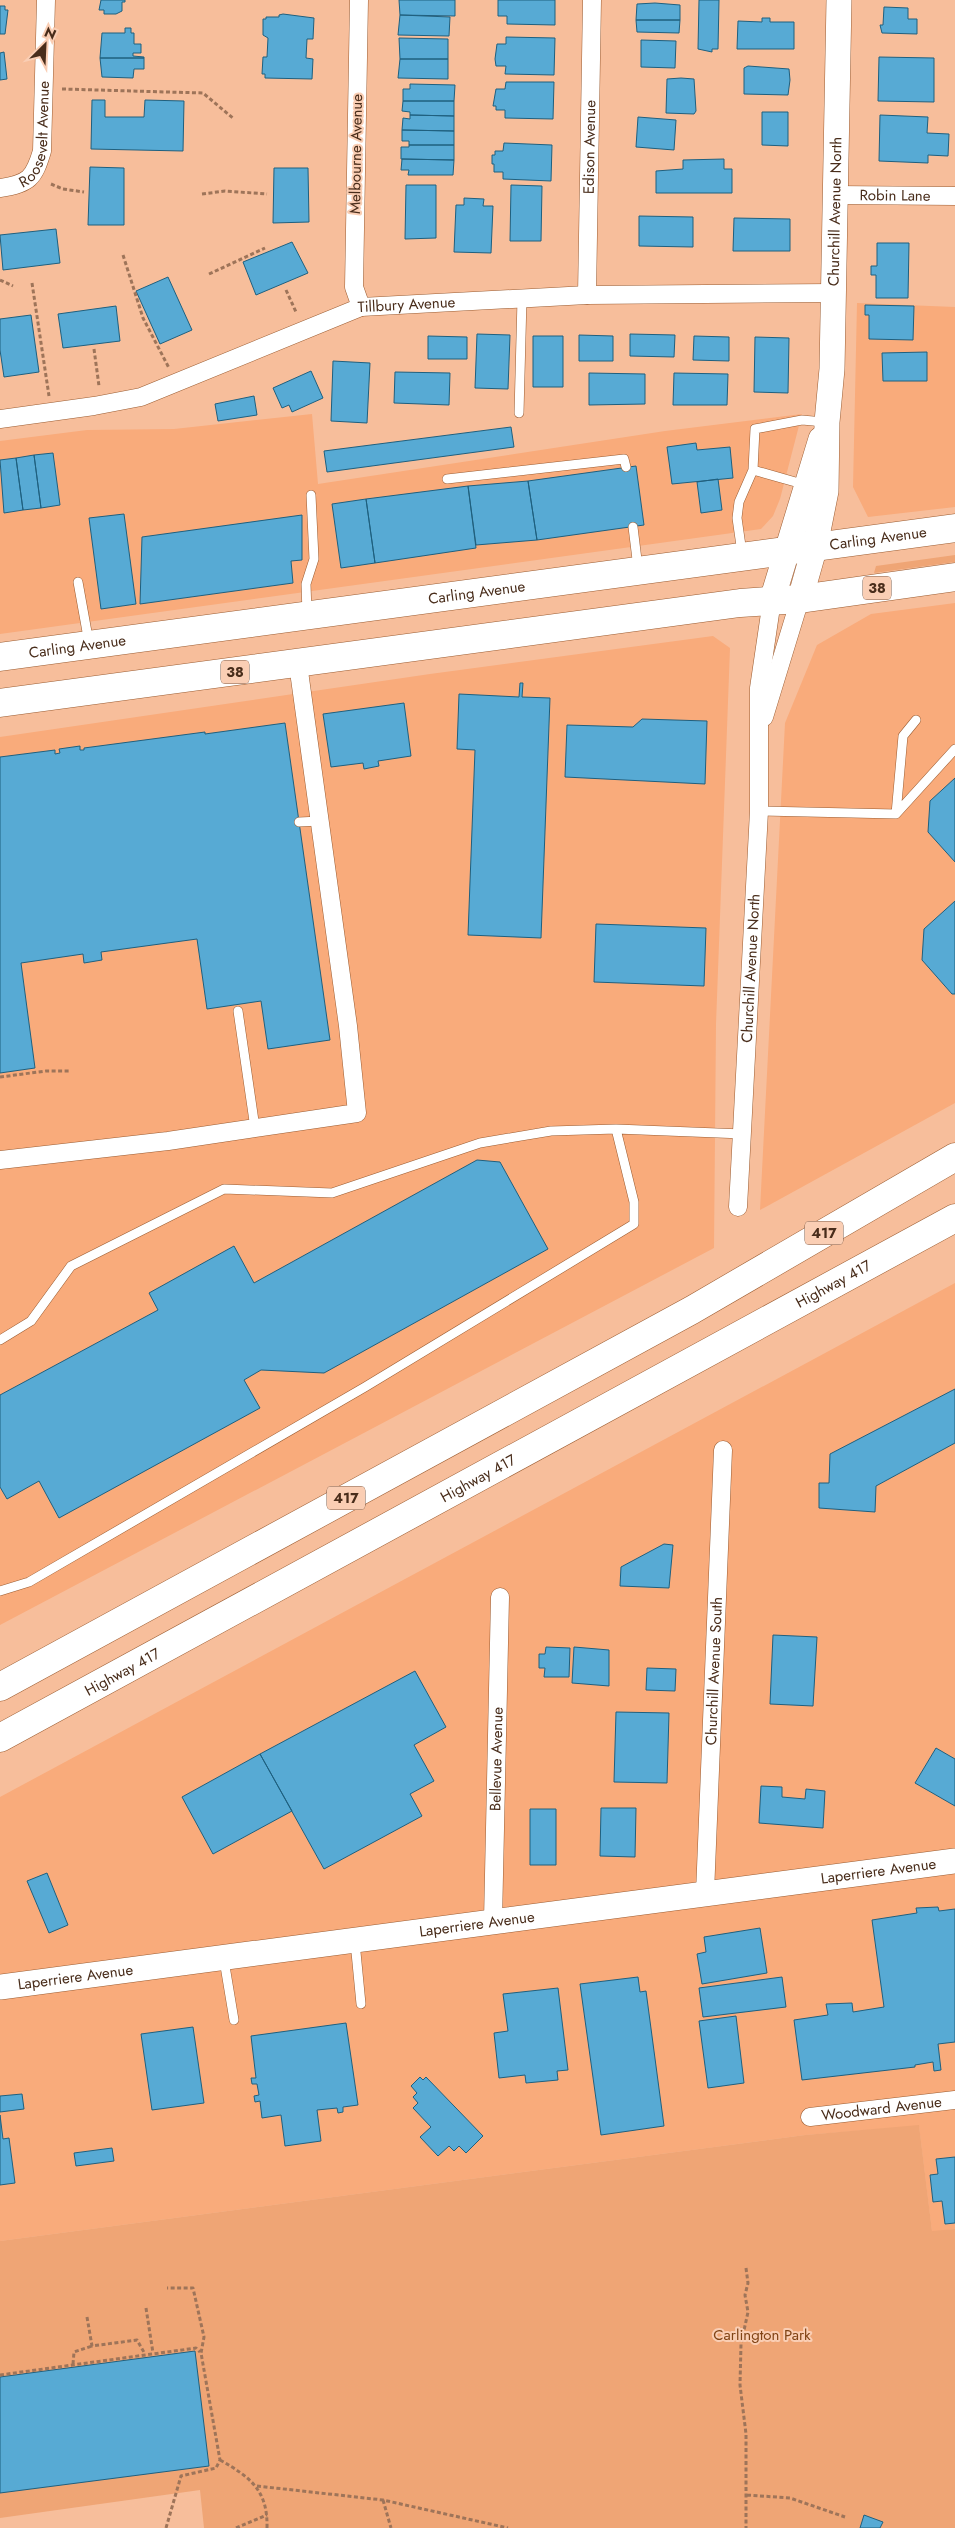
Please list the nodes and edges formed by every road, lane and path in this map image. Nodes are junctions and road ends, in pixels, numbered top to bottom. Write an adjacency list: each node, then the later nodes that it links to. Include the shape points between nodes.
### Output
1 (46, 0): 8 (street, Roosevelt Avenue, via 42,151 36,171 28,181)
2 (359, 0): 24 (street, Melbourne Avenue, via 354,286)
3 (592, 0): 22 (street, Edison Avenue)
4 (839, 0): 12 (street, Churchill Avenue North)
5 (74, 90): 6 (path, via 203,93)
6 (234, 119)
7 (51, 184): 9 (path, via 63,190)
8 (0, 188)
9 (84, 192)
10 (202, 194): 11 (path, via 225,191)
11 (267, 194)
12 (835, 195): 13 (street, Robin Lane); 21 (street, Churchill Avenue North)
13 (955, 196)
14 (265, 248): 16 (path)
15 (123, 255): 27 (path, via 143,318)
16 (209, 274)
17 (0, 280): 19 (path)
18 (32, 283): 29 (path)
19 (13, 286)
20 (286, 290): 25 (path)
21 (833, 294): 22 (street, Tillbury Avenue); 32 (street, Churchill Avenue North)
22 (587, 295): 23 (street, Tillbury Avenue)
23 (522, 299): 24 (street, Tillbury Avenue); 30 (lane)
24 (361, 307): 31 (street, Tillbury Avenue, via 141,397)
25 (296, 312)
26 (94, 349): 28 (path)
27 (170, 370)
28 (100, 392)
29 (49, 399)
30 (519, 413)
31 (0, 420)
32 (827, 422): 34 (lane, via 802,420 755,429); 36 (street, Churchill Avenue North); 40 (street, Churchill Avenue North, via 826,489)
33 (626, 467): 35 (lane, via 624,459)
34 (753, 470): 36 (lane); 42 (lane, via 739,502 737,518)
35 (447, 479)
36 (806, 485): 41 (street, Churchill Avenue North)
37 (311, 495): 48 (lane, via 314,559 306,584)
38 (633, 527): 43 (lane)
39 (955, 528): 40 (main road, Carling Avenue)
40 (815, 546): 41 (main road, Carling Avenue); 46 (street, Churchill Avenue North)
41 (786, 551): 42 (main road, Carling Avenue); 47 (street, Churchill Avenue North)
42 (742, 557): 43 (main road, Carling Avenue)
43 (639, 571): 48 (main road, Carling Avenue)
44 (955, 578): 46 (main road, 38)
45 (78, 582): 49 (lane)
46 (800, 598): 47 (main road, 38); 54 (street, Churchill Avenue North)
47 (772, 600): 51 (main road, 38); 54 (street, Churchill Avenue North, via 759,688)
48 (307, 616): 49 (main road, Carling Avenue)
49 (89, 645): 50 (main road, Carling Avenue)
50 (0, 656)
51 (298, 664): 52 (main road, 38); 58 (street)
52 (0, 703)
53 (916, 720): 57 (lane, via 903,736)
54 (760, 732): 56 (street, Churchill Avenue North)
55 (955, 750): 57 (lane)
56 (759, 812): 57 (lane); 65 (street, Churchill Avenue North)
57 (896, 814)
58 (320, 820): 59 (lane); 63 (street, via 357,1113)
59 (299, 822)
60 (238, 1011): 63 (lane)
61 (71, 1071): 62 (path)
62 (0, 1077)
63 (255, 1128): 67 (street)
64 (616, 1129): 65 (lane); 70 (lane, via 551,1131 480,1144 332,1193 224,1188 72,1266 31,1321); 72 (lane, via 634,1202 634,1224 365,1387 30,1582)
65 (743, 1134): 68 (street, Churchill Avenue North)
66 (955, 1157): 74 (main road, 417, via 692,1310)
67 (0, 1160)
68 (738, 1207)
69 (955, 1218): 75 (main road, Highway 417)
70 (0, 1340)
71 (722, 1450): 77 (street, Churchill Avenue South)
72 (0, 1591)
73 (500, 1597): 78 (street, Bellevue Avenue)
74 (0, 1687)
75 (0, 1738)
76 (955, 1861): 77 (street, Laperriere Avenue)
77 (705, 1893): 78 (street, Laperriere Avenue)
78 (493, 1921): 79 (street, Laperriere Avenue)
79 (354, 1940): 80 (street, Laperriere Avenue); 82 (lane)
80 (224, 1957): 81 (street, Laperriere Avenue); 83 (lane)
81 (0, 1987)
82 (362, 2004)
83 (234, 2020)
84 (955, 2100): 85 (street, Woodward Avenue)
85 (810, 2117)
86 (746, 2268): 98 (path, via 748,2312 741,2344 740,2385 746,2434)
87 (167, 2288): 91 (path, via 193,2288 204,2337)
88 (146, 2308): 92 (path)
89 (87, 2317): 90 (path)
90 (92, 2346): 93 (path, via 137,2340); 94 (path, via 74,2352)
91 (201, 2352): 92 (path, via 196,2348); 96 (path)
92 (152, 2353): 93 (path)
93 (145, 2354): 94 (path)
94 (73, 2364): 95 (path)
95 (0, 2375)
96 (220, 2460): 97 (path); 102 (path, via 216,2468 181,2476)
97 (257, 2486): 99 (path); 100 (path)
98 (747, 2495): 101 (path, via 790,2498); 107 (path)
99 (383, 2500): 105 (path); 106 (path)
100 (267, 2515): 103 (path); 104 (path)
101 (845, 2517)
102 (166, 2528)
103 (236, 2528)
104 (266, 2528)
105 (391, 2528)
106 (508, 2528)
107 (746, 2528)

